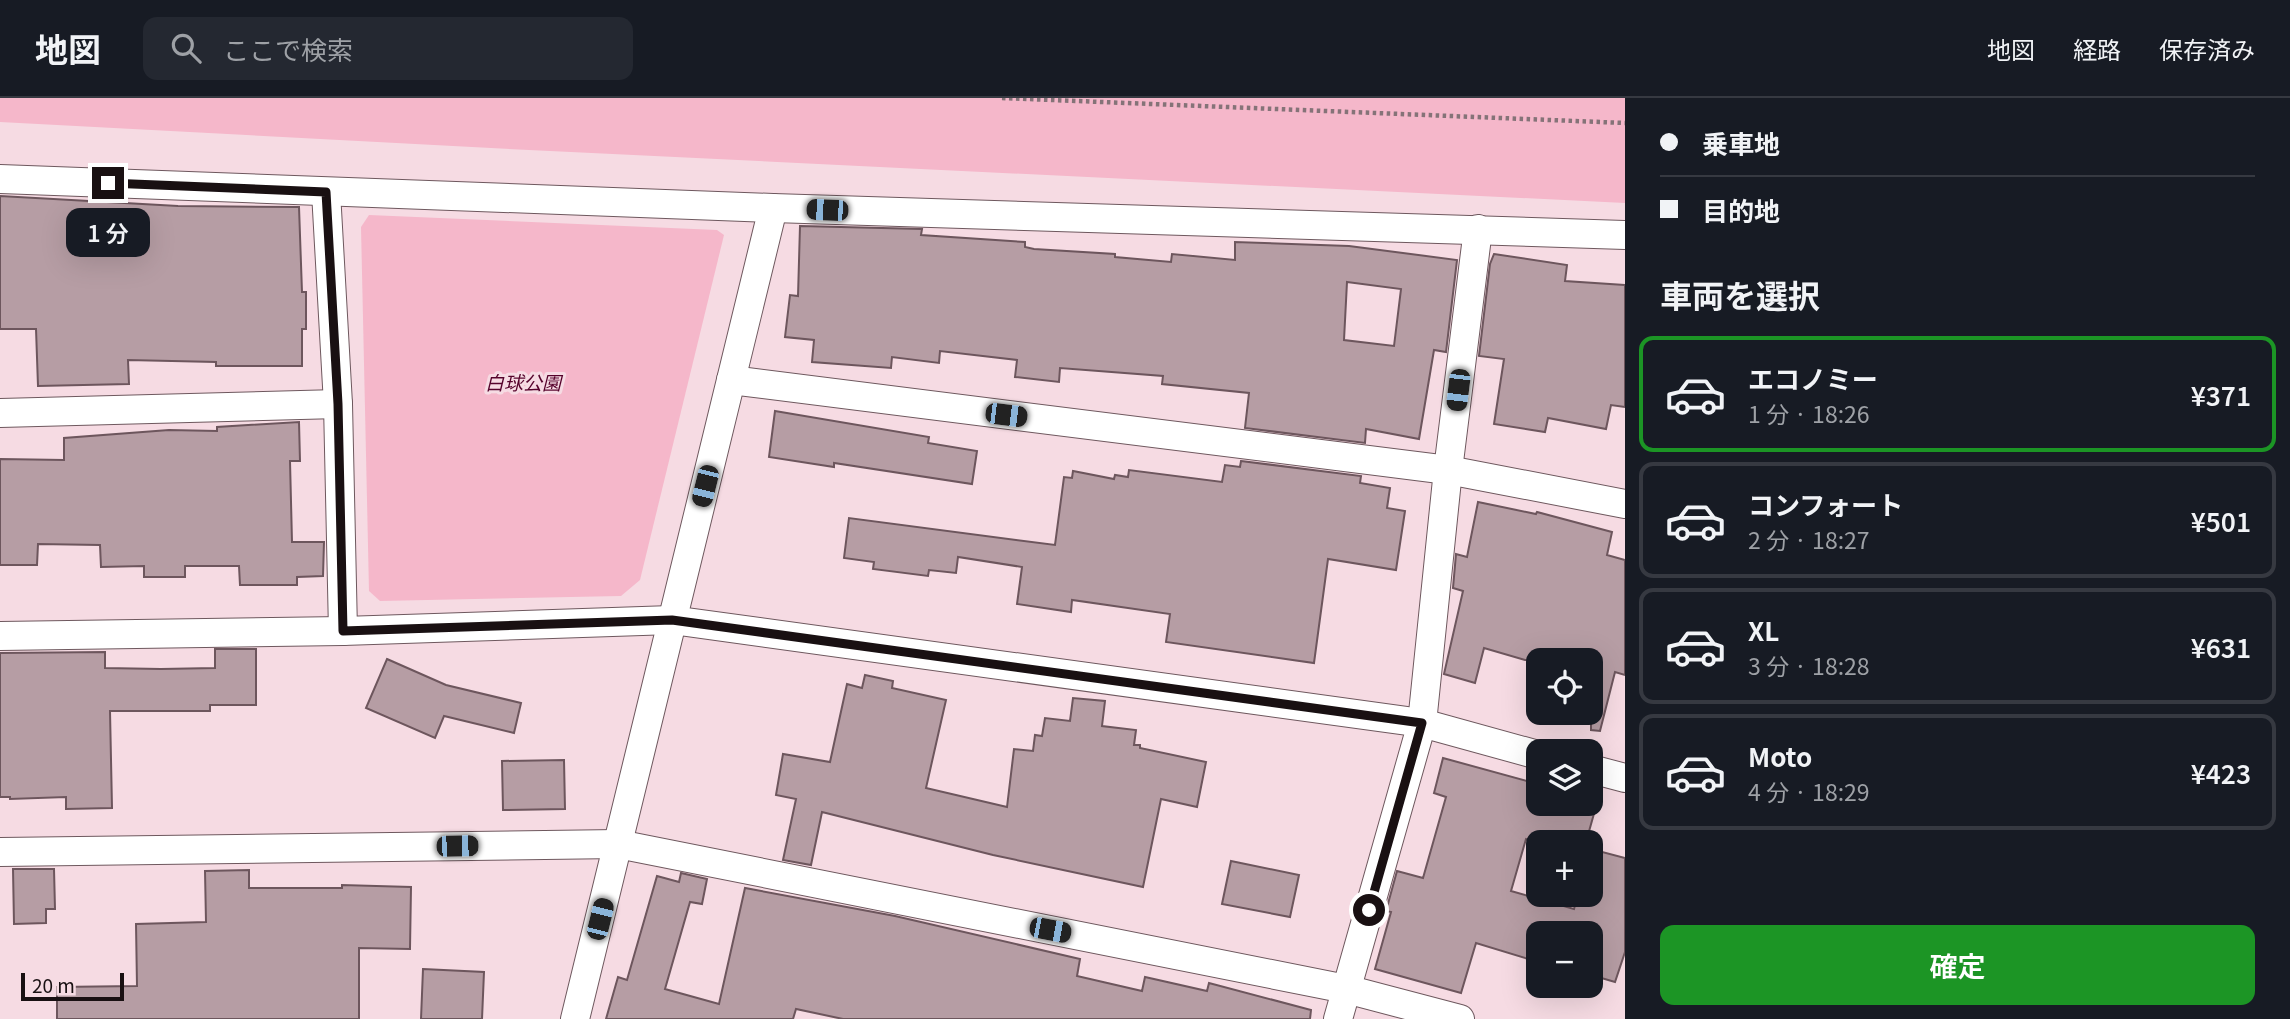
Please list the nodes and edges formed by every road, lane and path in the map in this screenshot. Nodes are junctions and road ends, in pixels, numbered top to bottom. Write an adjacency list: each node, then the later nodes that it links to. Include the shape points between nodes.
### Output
1 (1002, 98): 2 (path)
2 (1625, 123)
3 (0, 178): 4 (street)
4 (326, 192): 5 (street); 9 (street)
5 (772, 208): 6 (street); 8 (street)
6 (1478, 229): 7 (street); 11 (street)
7 (1625, 235)
8 (730, 380): 11 (street); 13 (street)
9 (338, 404): 10 (street); 14 (street)
10 (0, 413)
11 (1448, 470): 12 (street); 16 (street)
12 (1625, 504)
13 (672, 620): 14 (street); 16 (street); 20 (street)
14 (343, 631): 15 (street)
15 (0, 636)
16 (1422, 723): 17 (street); 22 (street)
17 (1526, 752)
18 (1603, 772): 19 (street)
19 (1625, 778)
20 (618, 844): 21 (street); 22 (street); 23 (street)
21 (0, 852)
22 (1346, 989): 24 (street); 25 (street)
23 (575, 1019)
24 (1338, 1019)
25 (1460, 1019)

